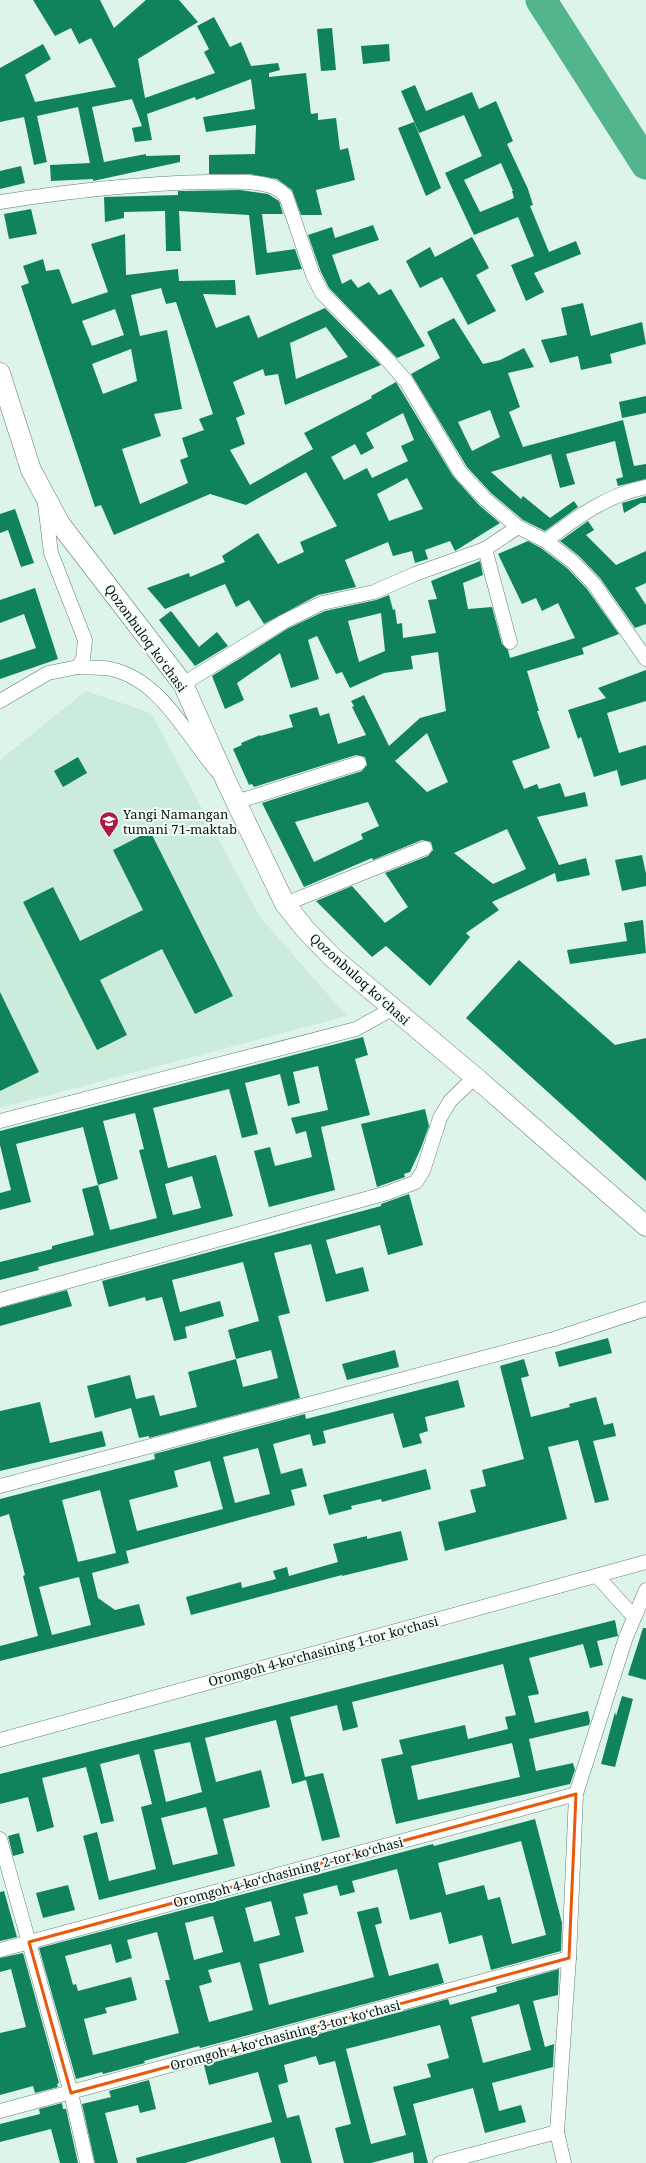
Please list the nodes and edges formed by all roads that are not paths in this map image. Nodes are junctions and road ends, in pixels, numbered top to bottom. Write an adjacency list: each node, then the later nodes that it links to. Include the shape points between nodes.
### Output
1 (0, 202): 5 (street, via 161,182 245,182 270,186 280,191 286,196 313,275 322,293 406,381 460,472 485,499)
2 (0, 373): 4 (main road, Qozonbuloq koʻchasi, via 32,470)
3 (646, 488): 6 (street, via 632,490 616,497 577,518)
4 (44, 496): 10 (street, via 51,553 85,640 83,659); 11 (main road, Qozonbuloq koʻchasi, via 60,524)
5 (518, 527): 6 (street); 7 (street)
6 (546, 541): 9 (street, via 573,562 594,584)
7 (485, 549): 8 (street); 11 (street, via 374,592 322,603 283,622)
8 (510, 642)
9 (646, 659)
10 (78, 667): 12 (street, via 48,674); 14 (street, via 111,670 132,677 150,688)
11 (183, 684): 14 (main road, Qozonbuloq koʻchasi)
12 (0, 701)
13 (359, 763): 15 (street)
14 (227, 783): 15 (main road, Qozonbuloq koʻchasi)
15 (236, 802): 17 (main road, Qozonbuloq koʻchasi)
16 (425, 848): 17 (street)
17 (285, 904): 18 (main road, Qozonbuloq koʻchasi, via 332,957)
18 (392, 1009): 19 (main road, Qozonbuloq koʻchasi); 20 (street, via 356,1029)
19 (475, 1077): 21 (main road, Qozonbuloq koʻchasi); 22 (street, via 450,1101 440,1118 423,1171 416,1182 387,1193)
20 (0, 1121)
21 (646, 1226)
22 (0, 1300)
23 (646, 1309): 24 (street, via 554,1338)
24 (0, 1486)
25 (646, 1562): 26 (street, Oromgoh 4-koʻchasining 1-tor koʻchasi)
26 (597, 1576): 28 (street); 29 (street, Oromgoh 4-koʻchasining 1-tor koʻchasi)
27 (646, 1590): 28 (street)
28 (634, 1617): 30 (street)
29 (0, 1740)
30 (576, 1794): 32 (street, Oromgoh 4-koʻchasining 2-tor koʻchasi); 34 (street)
31 (0, 1838): 32 (street)
32 (29, 1942): 33 (street, Oromgoh 4-koʻchasining 2-tor koʻchasi); 35 (street)
33 (0, 1950)
34 (569, 1958): 35 (street, Oromgoh 4-koʻchasining 3-tor koʻchasi); 37 (street)
35 (71, 2093): 36 (street, Oromgoh 4-koʻchasining 3-tor koʻchasi); 38 (street)
36 (0, 2112)
37 (557, 2132): 39 (street); 40 (street)
38 (87, 2163)
39 (440, 2163)
40 (564, 2163)

